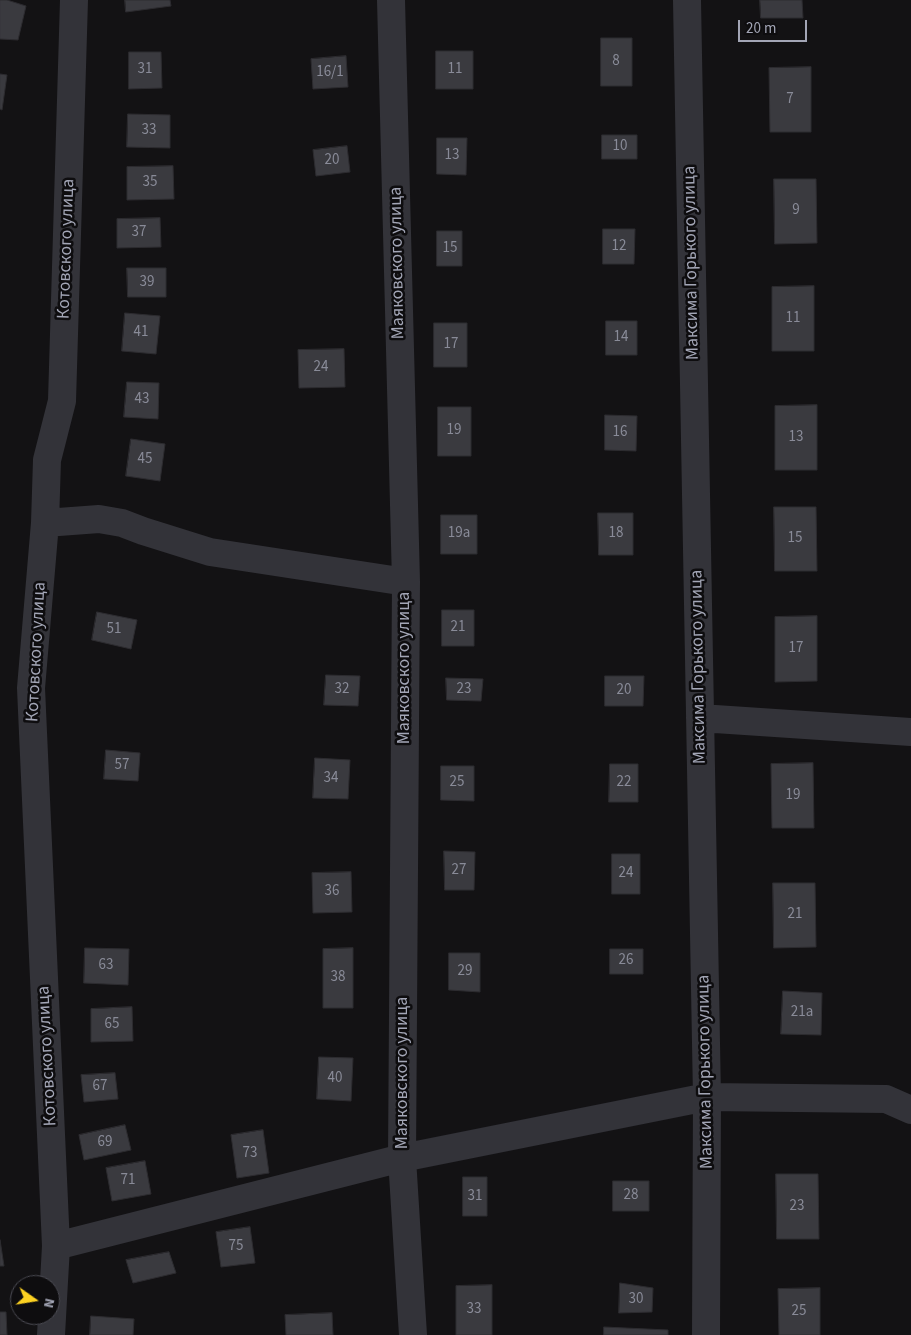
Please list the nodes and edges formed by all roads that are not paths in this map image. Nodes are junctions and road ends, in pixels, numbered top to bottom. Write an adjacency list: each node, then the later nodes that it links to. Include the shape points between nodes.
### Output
1 (74, 0): 4 (street, Котовского улица, via 62,401 47,460)
2 (391, 0): 5 (street, Маяковского улица)
3 (687, 0): 6 (street, Максима Горького улица)
4 (45, 523): 5 (street, via 114,521 210,552); 11 (street, Котовского улица, via 31,688)
5 (406, 582): 10 (street, Маяковского улица)
6 (700, 718): 7 (street); 8 (street, Максима Горького улица)
7 (911, 732)
8 (707, 1097): 9 (street, via 886,1099); 10 (street); 14 (street, Максима Горького улица)
9 (911, 1110)
10 (402, 1158): 11 (street); 13 (street, Маяковского улица)
11 (56, 1246): 12 (street, Котовского улица)
12 (51, 1335)
13 (413, 1335)
14 (706, 1335)

